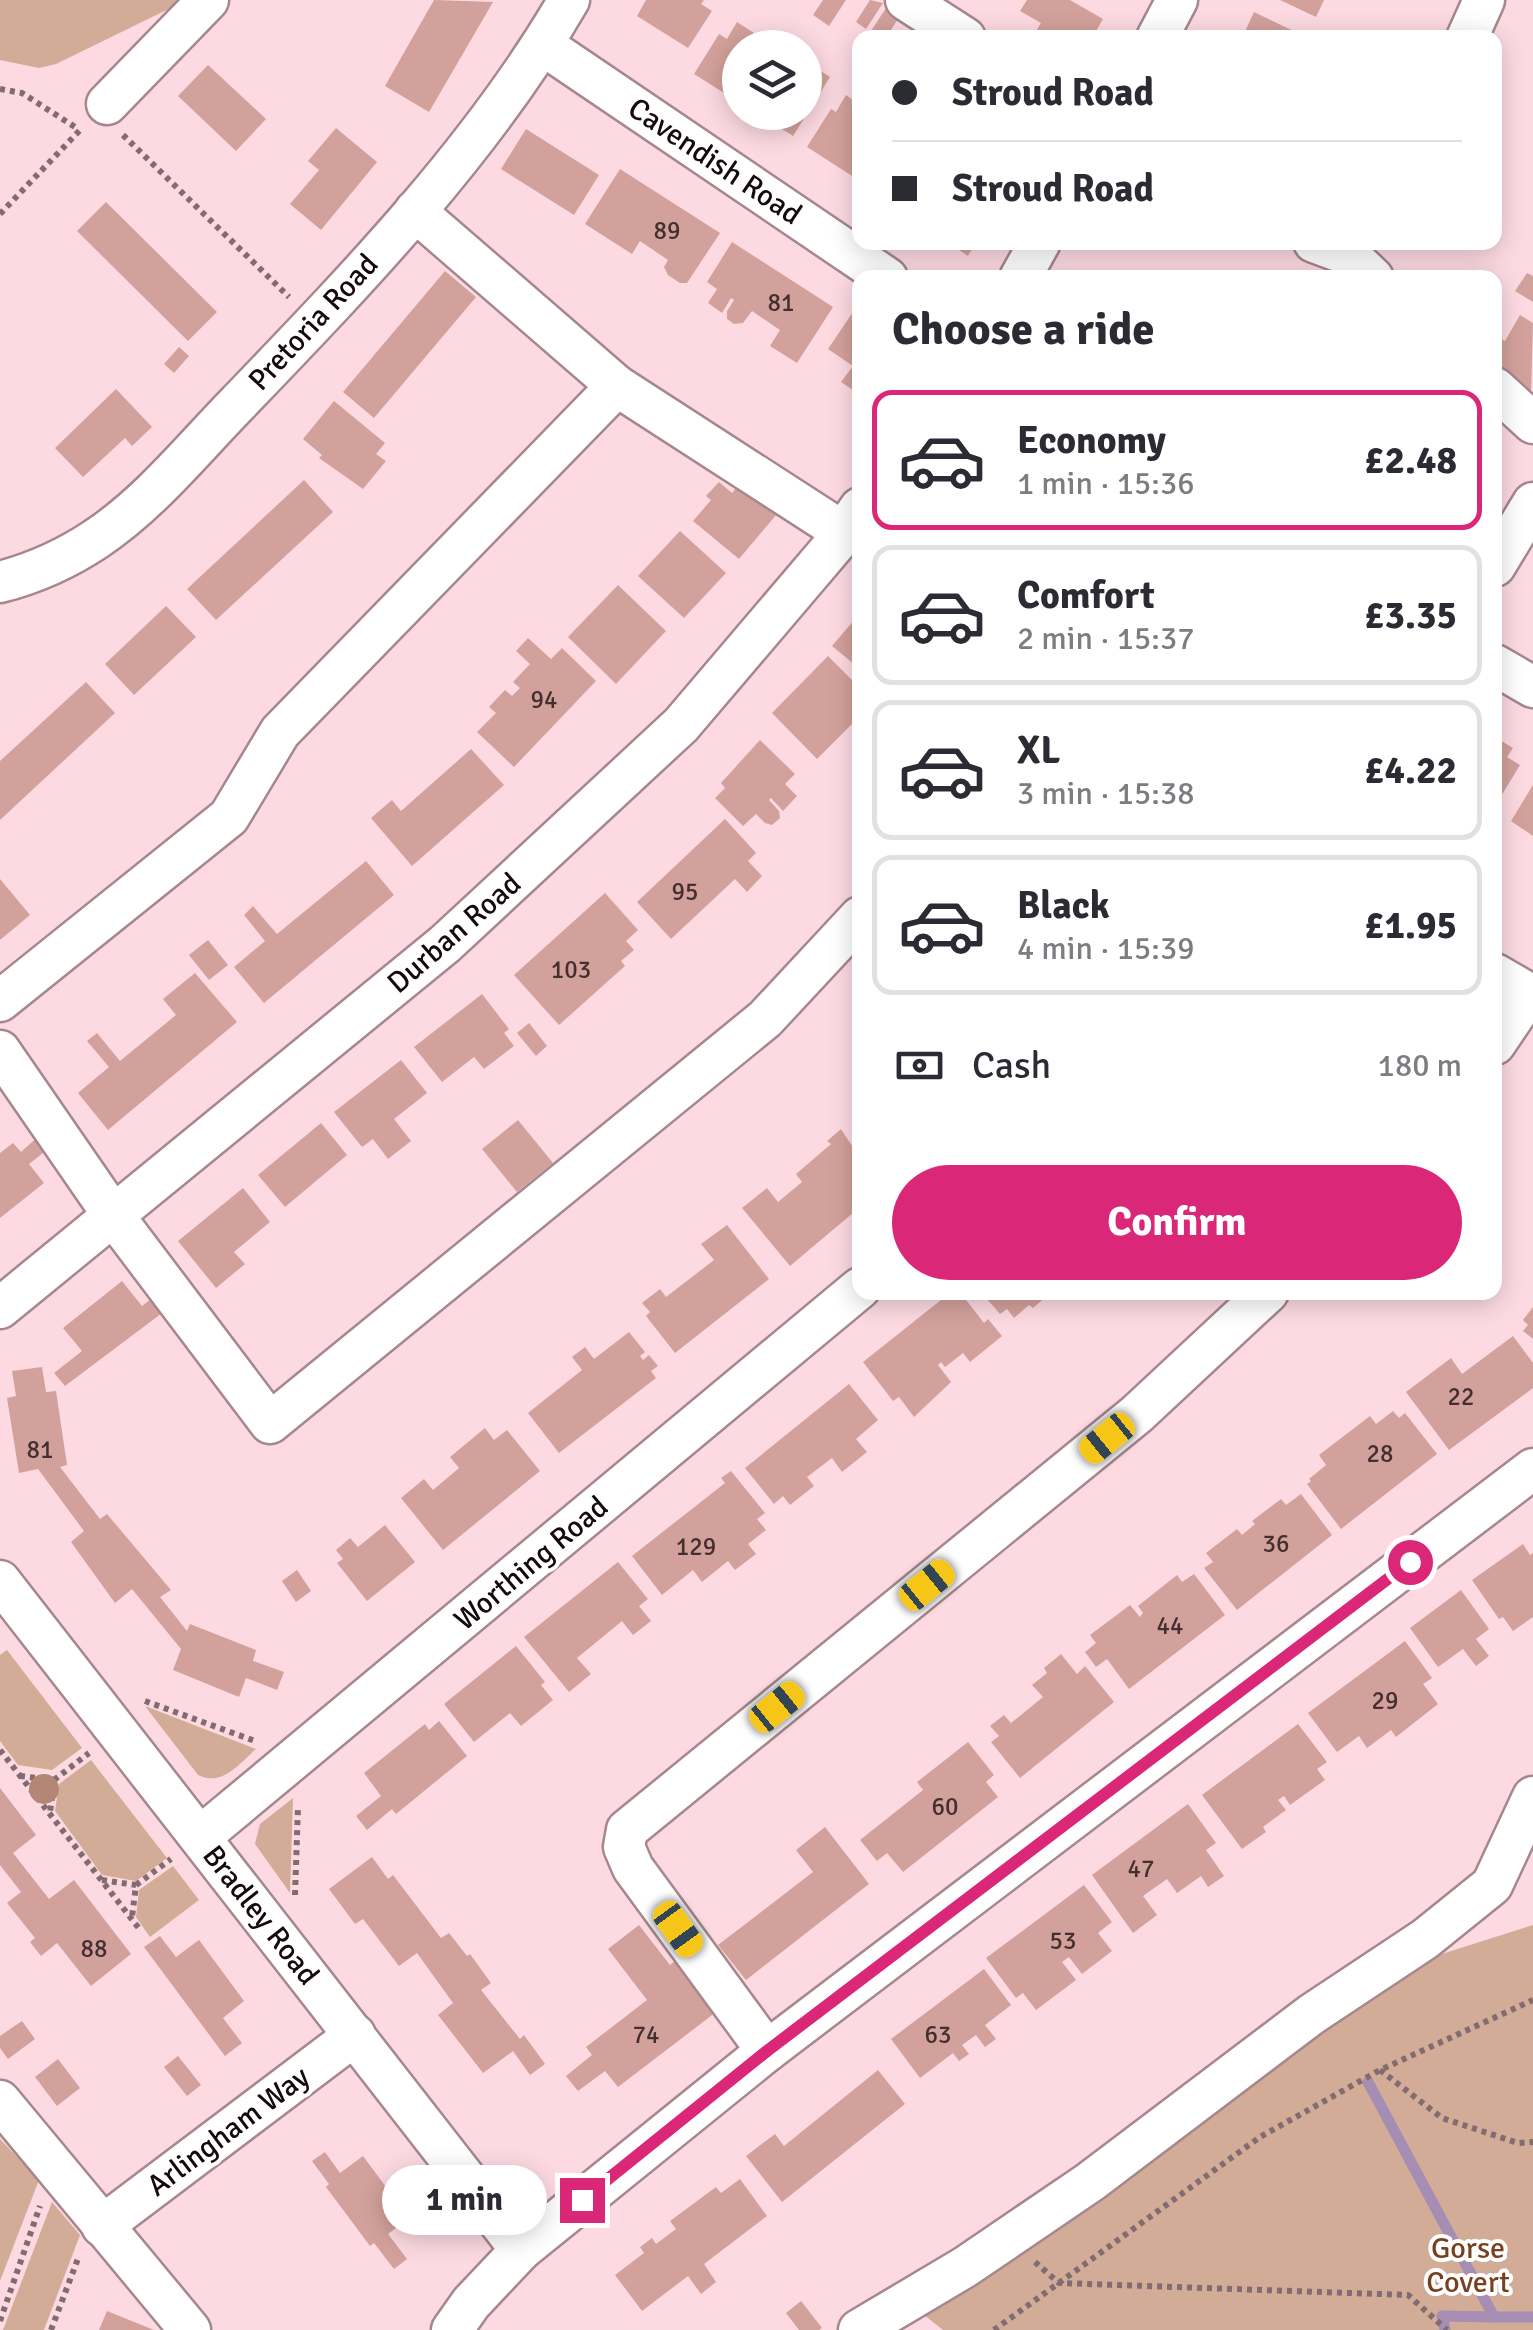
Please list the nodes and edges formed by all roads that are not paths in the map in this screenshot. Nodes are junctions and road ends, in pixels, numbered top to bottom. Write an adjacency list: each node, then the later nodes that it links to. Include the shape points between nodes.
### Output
1 (208, 0): 10 (street)
2 (569, 0): 9 (street, Pretoria Road)
3 (906, 0): 6 (street)
4 (1177, 0): 7 (street)
5 (1484, 0): 8 (street)
6 (952, 30)
7 (1160, 30)
8 (1471, 30)
9 (543, 45): 11 (street, Pretoria Road); 12 (street, Cavendish Road)
10 (95, 115)
11 (415, 210): 13 (street); 19 (street, Pretoria Road, via 158,486 98,538 35,573)
12 (875, 270)
13 (617, 386): 17 (street); 24 (street, via 280,732 229,817)
14 (1502, 394): 15 (street)
15 (1533, 423)
16 (1533, 503): 18 (street)
17 (849, 536): 27 (street, Durban Road, via 681,725 584,816 445,944)
18 (1502, 554)
19 (0, 582)
20 (1502, 668): 21 (street)
21 (1533, 687)
22 (852, 926): 27 (street, via 765,1019 270,1422)
23 (1519, 988): 25 (street)
24 (0, 1001)
25 (1502, 1028)
26 (0, 1052): 27 (street)
27 (113, 1215): 30 (street, Durban Road)
28 (852, 1295): 34 (street, Worthing Road)
29 (1259, 1300): 36 (street, via 1137,1414 627,1830 624,1847 633,1868)
30 (0, 1308)
31 (1533, 1468): 36 (street)
32 (0, 1581): 34 (street, Bradley Road)
33 (1533, 1798): 42 (street, via 1492,1886 1425,1940 1312,2014 1090,2182)
34 (200, 1837): 35 (street, Bradley Road)
35 (354, 2035): 38 (street, Arlingham Way); 39 (street, Bradley Road)
36 (767, 2051): 39 (street)
37 (0, 2100): 38 (street)
38 (98, 2221): 40 (street)
39 (521, 2250): 41 (street)
40 (190, 2330)
41 (452, 2330)
42 (860, 2330)

